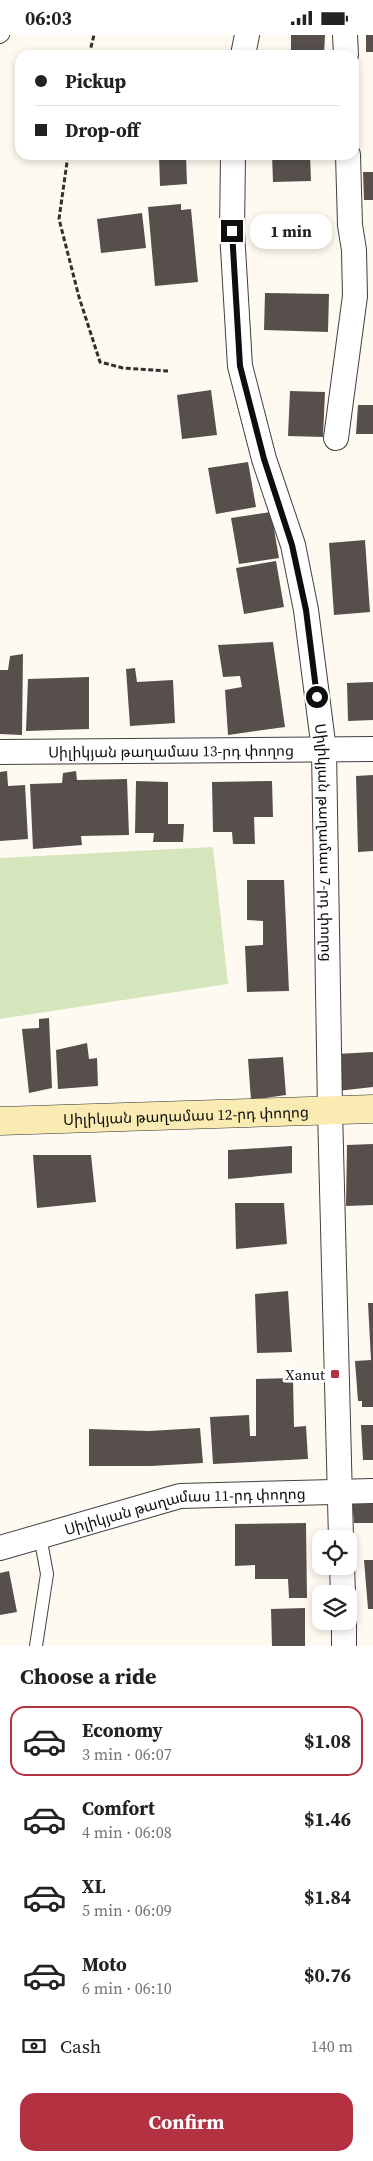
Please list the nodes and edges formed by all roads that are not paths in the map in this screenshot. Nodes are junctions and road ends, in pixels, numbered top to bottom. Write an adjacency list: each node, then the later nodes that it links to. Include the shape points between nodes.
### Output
1 (3, 35): 4 (lane)
2 (247, 35): 5 (street)
3 (345, 35): 6 (street)
4 (0, 37)
5 (244, 50)
6 (346, 50)
7 (233, 160): 11 (street, Սիլիկյան թաղամաս 7-րդ փողոց, via 232,231 240,366 264,459 292,545 306,610)
8 (348, 160): 9 (street, via 356,295)
9 (336, 438)
10 (373, 749): 11 (street, Սիլիկյան թաղամաս 13-րդ փողոց)
11 (324, 750): 12 (street, Սիլիկյան թաղամաս 13-րդ փողոց); 14 (street, Սիլիկյան թաղամաս 7-րդ փողոց)
12 (0, 752)
13 (373, 1109): 14 (main road, Սիլիկյան թաղամաս 12-րդ փողոց)
14 (330, 1110): 15 (main road, Սիլիկյան թաղամաս 12-րդ փողոց); 17 (street, Սիլիկյան թաղամաս 7-րդ փողոց)
15 (0, 1121)
16 (373, 1491): 17 (street, Սիլիկյան թաղամաս 11-րդ փողոց)
17 (339, 1492): 18 (street, Սիլիկյան թաղամաս 7-րդ փողոց); 19 (street, Սիլիկյան թաղամաս 11-րդ փողոց, via 180,1495)
18 (341, 1530)
19 (40, 1536): 20 (street, Սիլիկյան թաղամաս 11-րդ փողոց); 22 (lane, via 47,1574)
20 (0, 1548)
21 (344, 1630): 23 (street)
22 (36, 1646)
23 (344, 1646)

